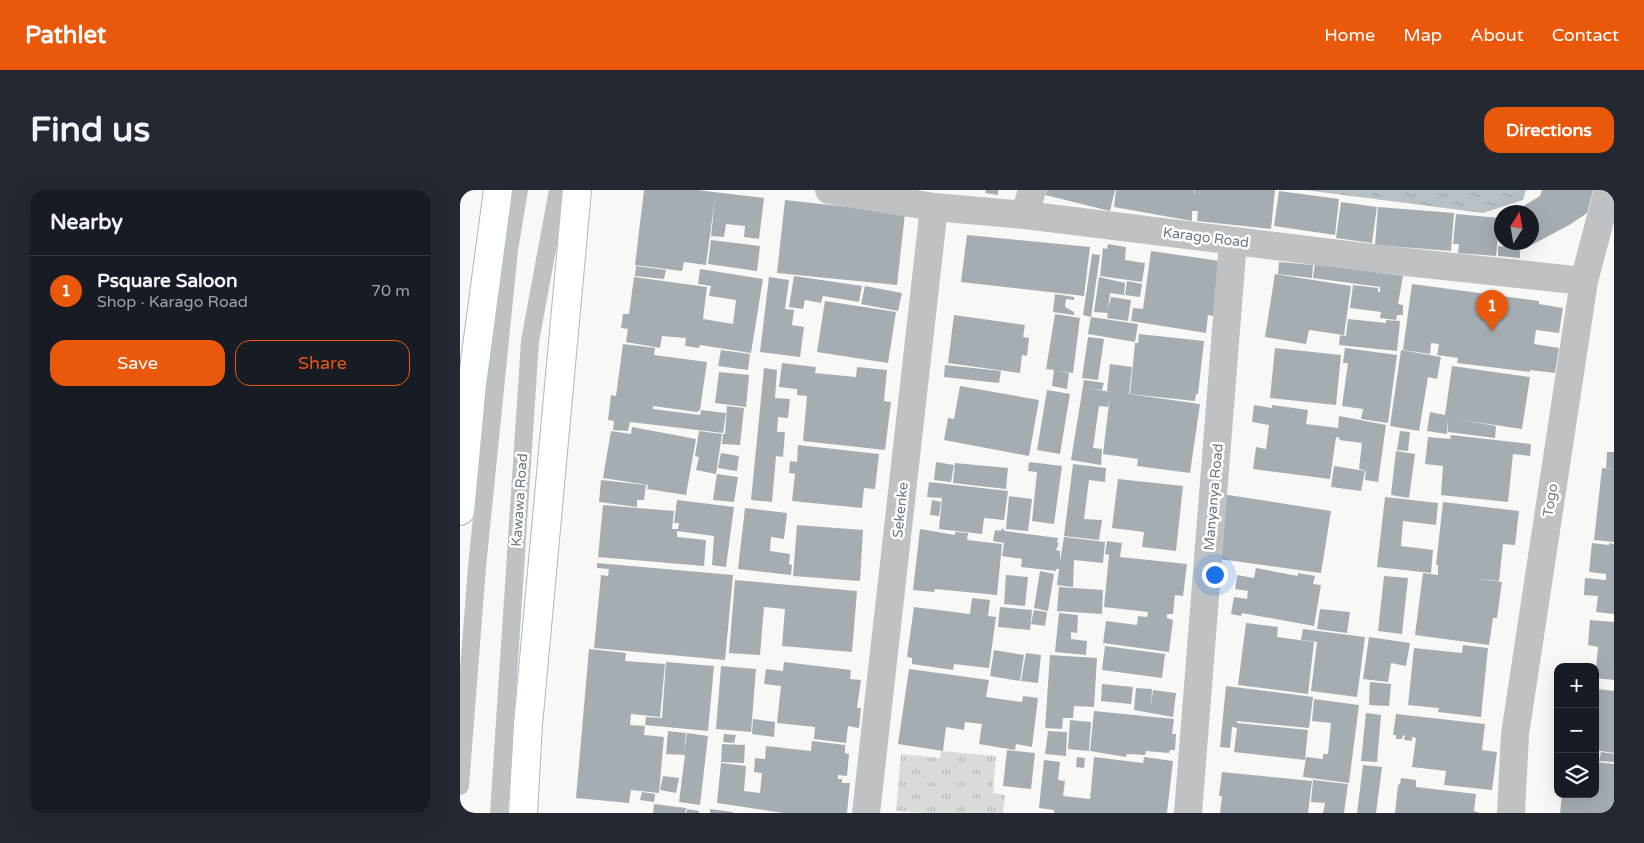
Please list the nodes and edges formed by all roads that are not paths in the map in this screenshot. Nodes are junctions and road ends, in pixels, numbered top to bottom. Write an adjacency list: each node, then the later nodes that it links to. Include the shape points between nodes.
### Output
1 (498, 190): 11 (main road)
2 (519, 190): 13 (lane, via 477,567)
3 (558, 190): 14 (lane, Kawawa Road, via 530,341)
4 (578, 190): 15 (main road, Kawawa Road, via 528,725)
5 (829, 190): 8 (street, Karago Road)
6 (1608, 190): 10 (street, Togo)
7 (1029, 202): 8 (street, Karago Road); 9 (street, Karago Road)
8 (934, 207): 16 (street, Sekenke)
9 (1233, 240): 10 (street, Karago Road); 17 (street, Manyanya Road)
10 (1584, 281): 18 (street, Togo, via 1515,734)
11 (466, 383): 12 (main road)
12 (460, 511)
13 (460, 786)
14 (499, 813)
15 (523, 813)
16 (866, 813)
17 (1188, 813)
18 (1511, 813)

